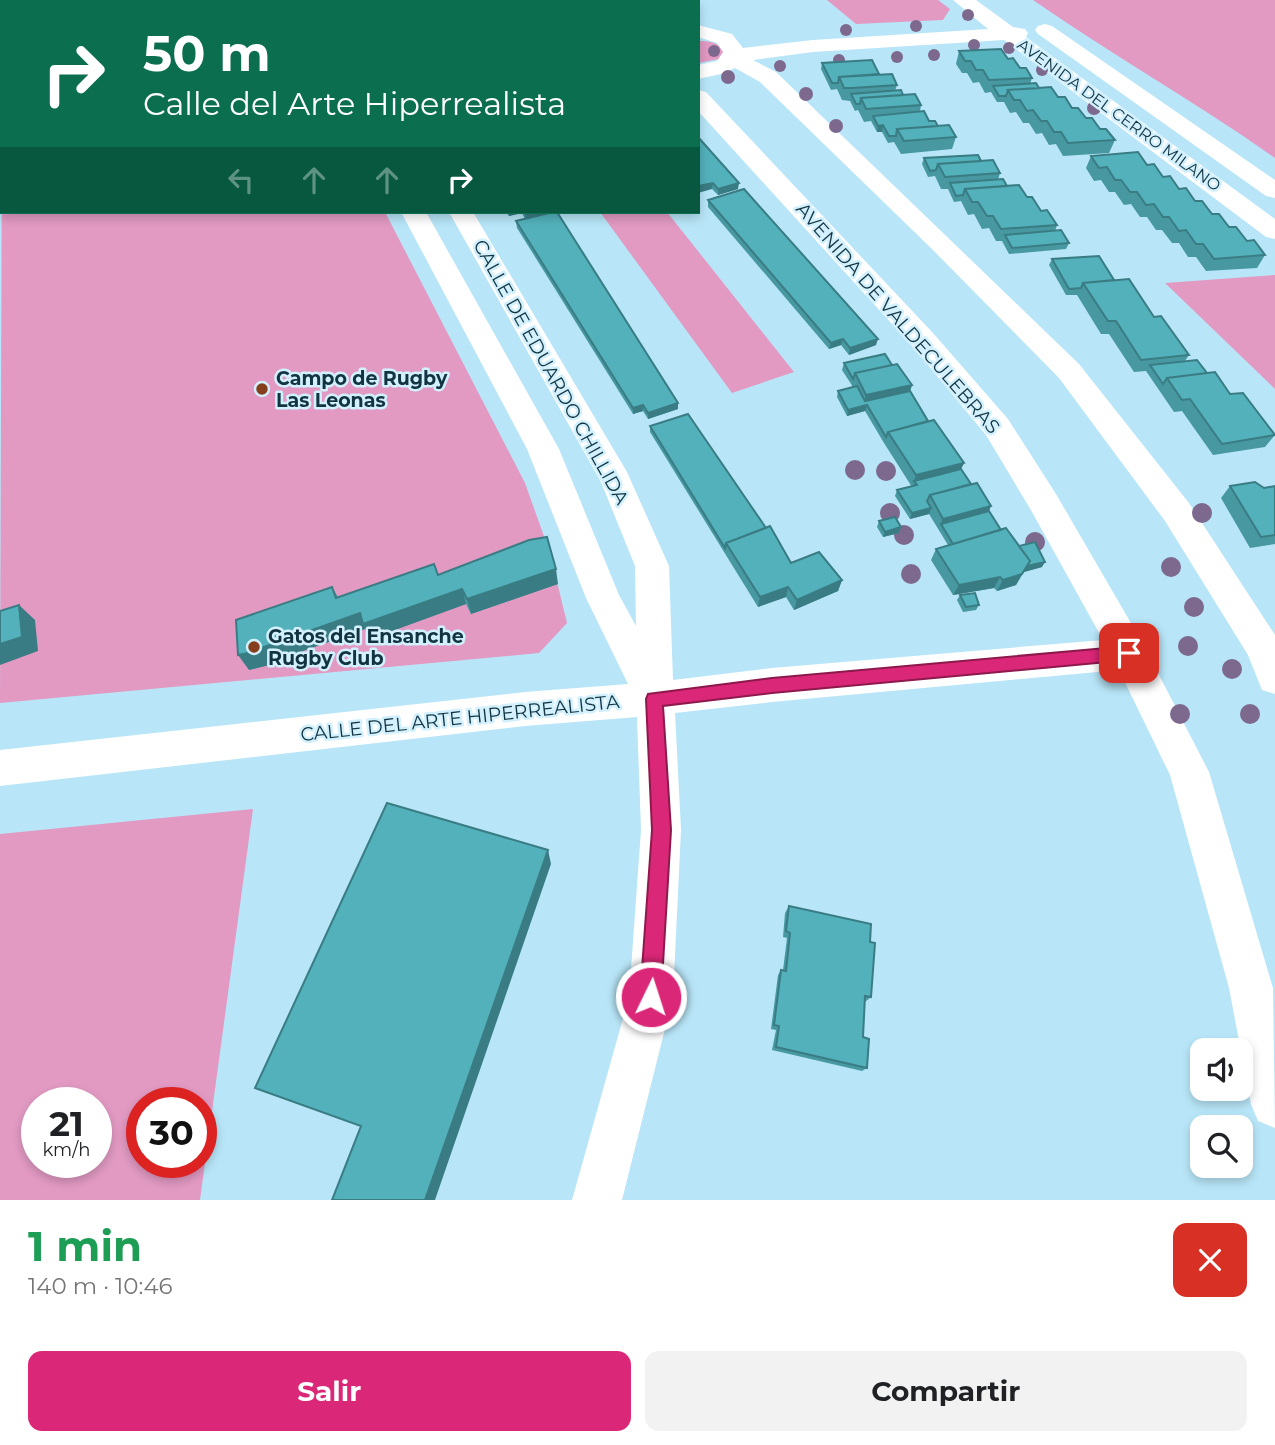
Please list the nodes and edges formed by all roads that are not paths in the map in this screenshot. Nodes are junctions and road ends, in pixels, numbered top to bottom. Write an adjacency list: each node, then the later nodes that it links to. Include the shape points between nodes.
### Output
1 (963, 0): 5 (street, AVENIDA DEL CERRO MILANO)
2 (1013, 8): 4 (street, AVENIDA DEL CERRO MILANO)
3 (700, 13): 6 (street)
4 (1046, 31): 5 (street); 9 (street, AVENIDA DEL CERRO MILANO)
5 (1009, 34): 6 (street, via 813,46); 12 (street, AVENIDA DEL CERRO MILANO)
6 (722, 44): 7 (street, via 717,69); 14 (street, via 768,77 1069,371 1177,512)
7 (700, 72)
8 (700, 99): 13 (street, AVENIDA DE VALDECULEBRAS, via 923,340 997,427)
9 (1275, 191)
10 (414, 214): 15 (street, CALLE DE EDUARDO CHILLIDA, via 543,449 603,598)
11 (462, 214): 15 (street, CALLE DE EDUARDO CHILLIDA, via 616,481 652,566)
12 (1275, 231)
13 (1129, 653): 15 (street, CALLE DEL ARTE HIPERREALISTA); 17 (street, AVENIDA DE VALDECULEBRAS, via 1189,772 1251,988)
14 (1271, 658)
15 (654, 699): 16 (street, CALLE DEL ARTE HIPERREALISTA, via 512,710); 18 (street, CALLE DE EDUARDO CHILLIDA, via 661,830 651,997)
16 (0, 768)
17 (1275, 1104)
18 (597, 1200)

